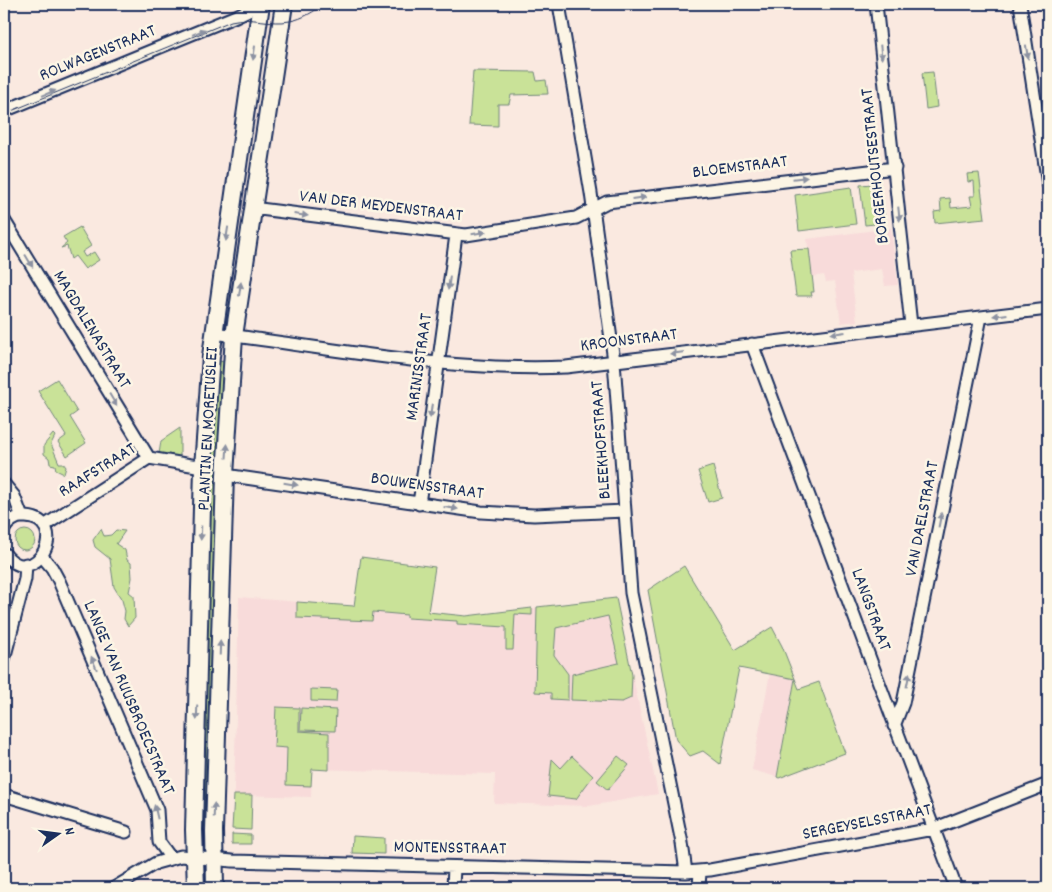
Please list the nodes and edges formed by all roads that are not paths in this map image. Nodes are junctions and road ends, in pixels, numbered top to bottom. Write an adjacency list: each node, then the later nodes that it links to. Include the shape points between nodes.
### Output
1 (261, 4): 6 (street, ROLWAGENSTRAAT, one-way to 1); 16 (main road, PLANTIN EN MORETUSLEI, one-way to 16)
2 (284, 4): 9 (main road, PLANTIN EN MORETUSLEI)
3 (559, 4): 10 (street, BLEEKHOFSTRAAT)
4 (876, 4): 7 (street, BORGERHOUTSESTRAAT, one-way to 7)
5 (1020, 4): 8 (street, one-way to 8)
6 (4, 111)
7 (894, 168): 10 (street, BLOEMSTRAAT, one-way to 7, via 607,202); 15 (street, BORGERHOUTSESTRAAT, one-way to 15)
8 (1048, 184)
9 (252, 208): 12 (street, VAN DER MEYDENSTRAAT, one-way to 12); 17 (main road, PLANTIN EN MORETUSLEI, one-way to 9)
10 (593, 210): 12 (street, VAN DER MEYDENSTRAAT, one-way to 10, via 576,218); 19 (street, BLEEKHOFSTRAAT)
11 (4, 220): 21 (street, MAGDALENASTRAAT, one-way to 21)
12 (456, 235): 20 (street, MARINISSTRAAT, one-way to 20)
13 (1048, 309): 14 (street, KROONSTRAAT, one-way to 14)
14 (981, 317): 15 (street, KROONSTRAAT); 34 (street, VAN DAELSTRAAT, one-way to 14, via 903,703)
15 (911, 325): 18 (street, KROONSTRAAT, one-way to 18)
16 (213, 334): 17 (street, KROONSTRAAT); 22 (main road, PLANTIN EN MORETUSLEI)
17 (234, 336): 20 (street, KROONSTRAAT); 23 (main road, PLANTIN EN MORETUSLEI, one-way to 17)
18 (752, 344): 19 (street, KROONSTRAAT, one-way to 19); 34 (street, LANGSTRAAT)
19 (614, 361): 20 (street, KROONSTRAAT, via 538,368); 26 (street, BLEEKHOFSTRAAT)
20 (438, 363): 25 (street, MARINISSTRAAT, one-way to 25)
21 (148, 458): 22 (street, RAAFSTRAAT); 29 (street, RAAFSTRAAT)
22 (203, 467): 40 (main road, PLANTIN EN MORETUSLEI, one-way to 40)
23 (225, 475): 25 (street, BOUWENSSTRAAT, one-way to 25); 41 (main road, PLANTIN EN MORETUSLEI, one-way to 23)
24 (4, 484): 27 (street, via 14,496)
25 (419, 504): 26 (street, BOUWENSSTRAAT, one-way to 26, via 534,515)
26 (625, 511): 44 (street, BLEEKHOFSTRAAT, via 631,593)
27 (22, 517): 28 (street); 29 (street, via 30,517)
28 (4, 526)
29 (44, 526): 31 (street, via 48,542)
30 (4, 553): 32 (street, via 13,562)
31 (42, 556): 32 (street, via 38,561); 39 (street, LANGE VAN RUUSBROECSTRAAT, one-way to 31, via 159,842 157,810 56,576)
32 (26, 564): 33 (street)
33 (4, 659)
34 (894, 726): 37 (street, LANGSTRAAT)
35 (1048, 784): 37 (street, SERGEYSELSSTRAAT)
36 (4, 795): 38 (street)
37 (933, 829): 43 (street, SERGEYSELSSTRAAT); 50 (street, LANGSTRAAT)
38 (126, 832)
39 (170, 857): 40 (street); 45 (street)
40 (194, 857): 41 (street); 46 (main road, PLANTIN EN MORETUSLEI)
41 (214, 859): 42 (street, MONTENSSTRAAT); 47 (main road, PLANTIN EN MORETUSLEI)
42 (454, 867): 44 (street, MONTENSSTRAAT); 48 (street)
43 (700, 871): 44 (street, SERGEYSELSSTRAAT); 49 (street)
44 (686, 872)
45 (114, 888)
46 (196, 888)
47 (215, 888)
48 (453, 888)
49 (700, 888)
50 (956, 888)

